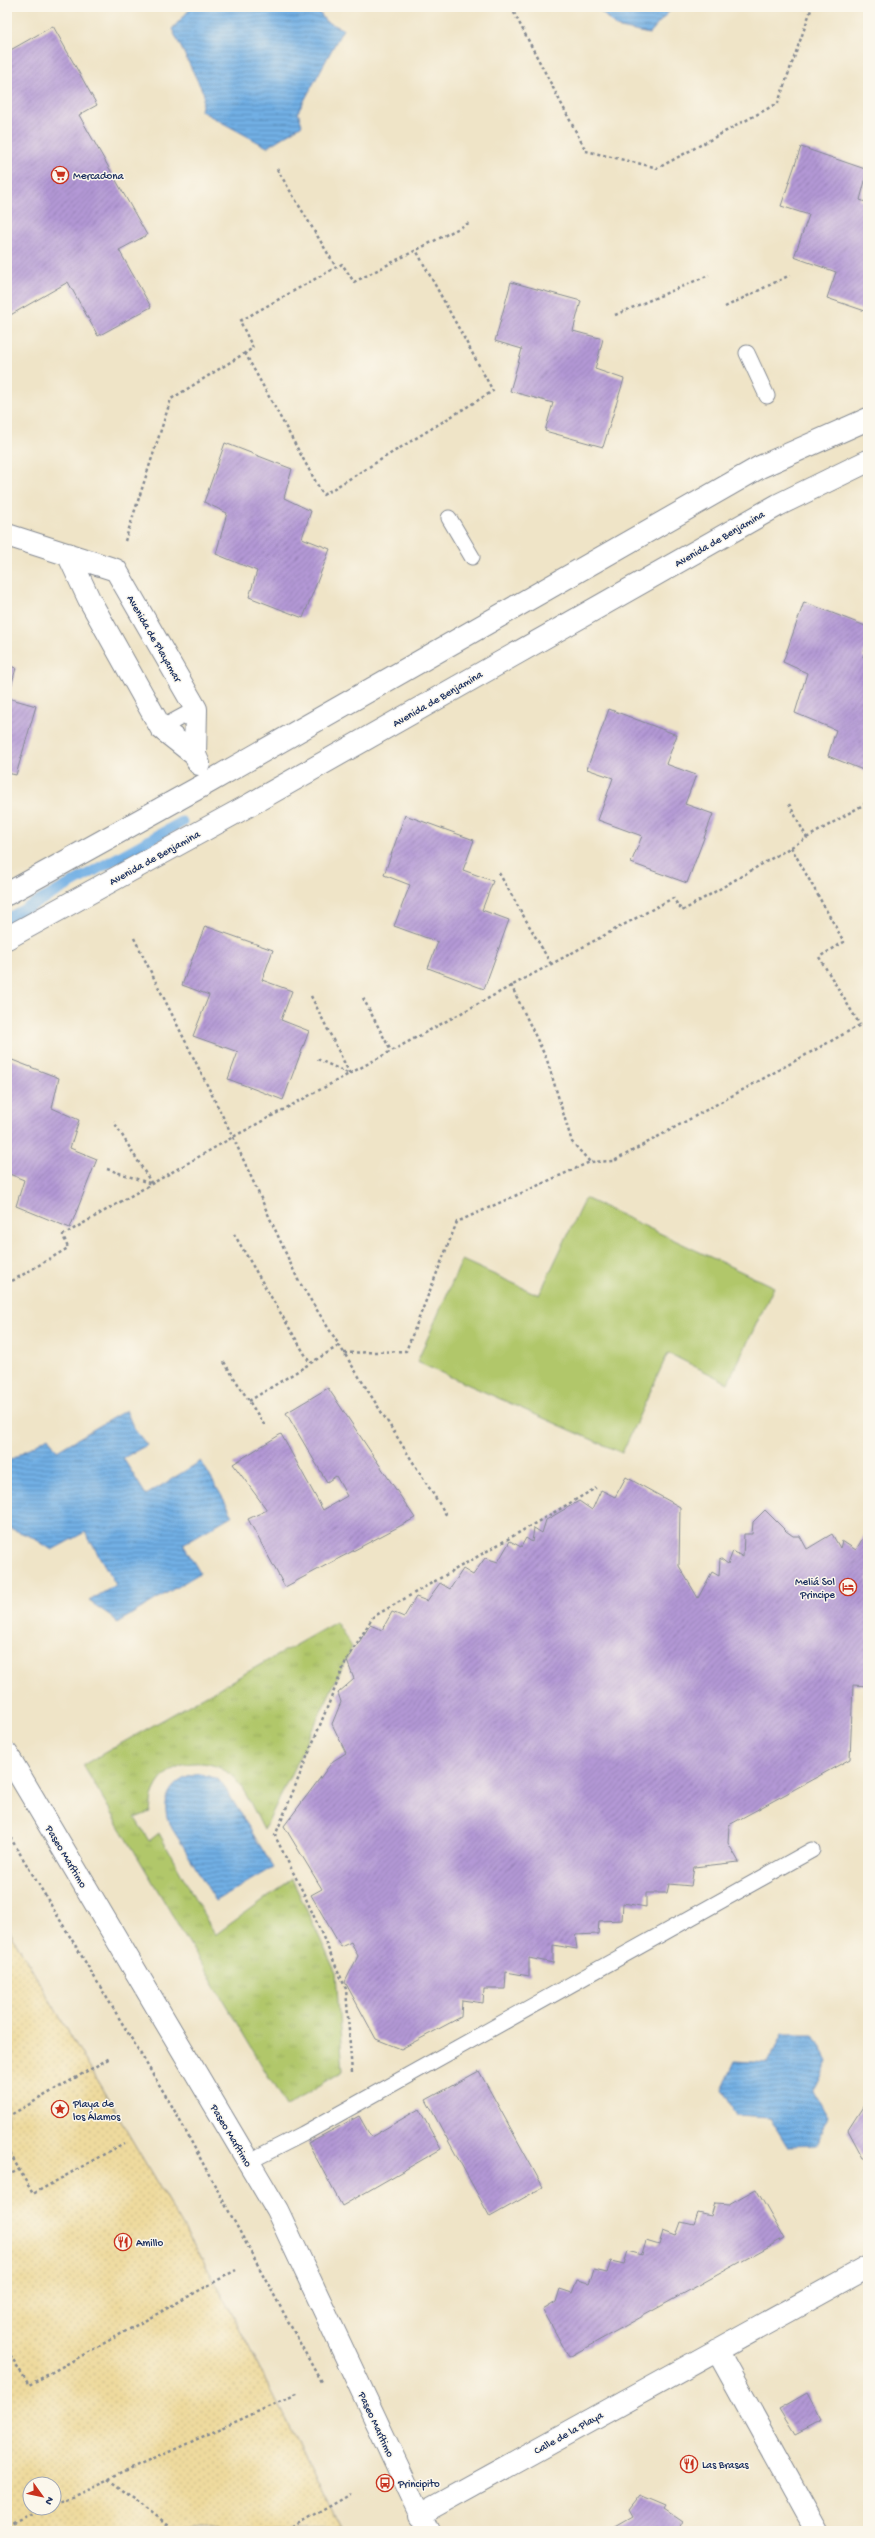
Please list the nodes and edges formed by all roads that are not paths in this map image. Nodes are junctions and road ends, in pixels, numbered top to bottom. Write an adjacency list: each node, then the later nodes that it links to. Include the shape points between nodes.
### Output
1 (747, 352): 2 (lane)
2 (767, 396)
3 (868, 419): 12 (street, via 760,467)
4 (868, 461): 14 (street, Avenida de Benjamina, via 778,505 244,808)
5 (450, 518): 8 (lane)
6 (7, 535): 7 (street)
7 (68, 554): 9 (street, Avenida de Playamar, via 116,570); 10 (street, via 89,599)
8 (472, 557)
9 (196, 708): 10 (lane); 11 (street)
10 (161, 728): 11 (street)
11 (195, 755): 12 (street)
12 (209, 782): 13 (street)
13 (7, 894)
14 (7, 938)
15 (7, 1754): 17 (street, Paseo Marítimo)
16 (812, 1850): 17 (lane, via 303,2134)
17 (248, 2162): 20 (street, Paseo Marítimo, via 277,2210)
18 (868, 2267): 19 (street, Calle de la Playa)
19 (717, 2350): 20 (street, Calle de la Playa); 21 (street)
20 (424, 2523)
21 (817, 2531)

